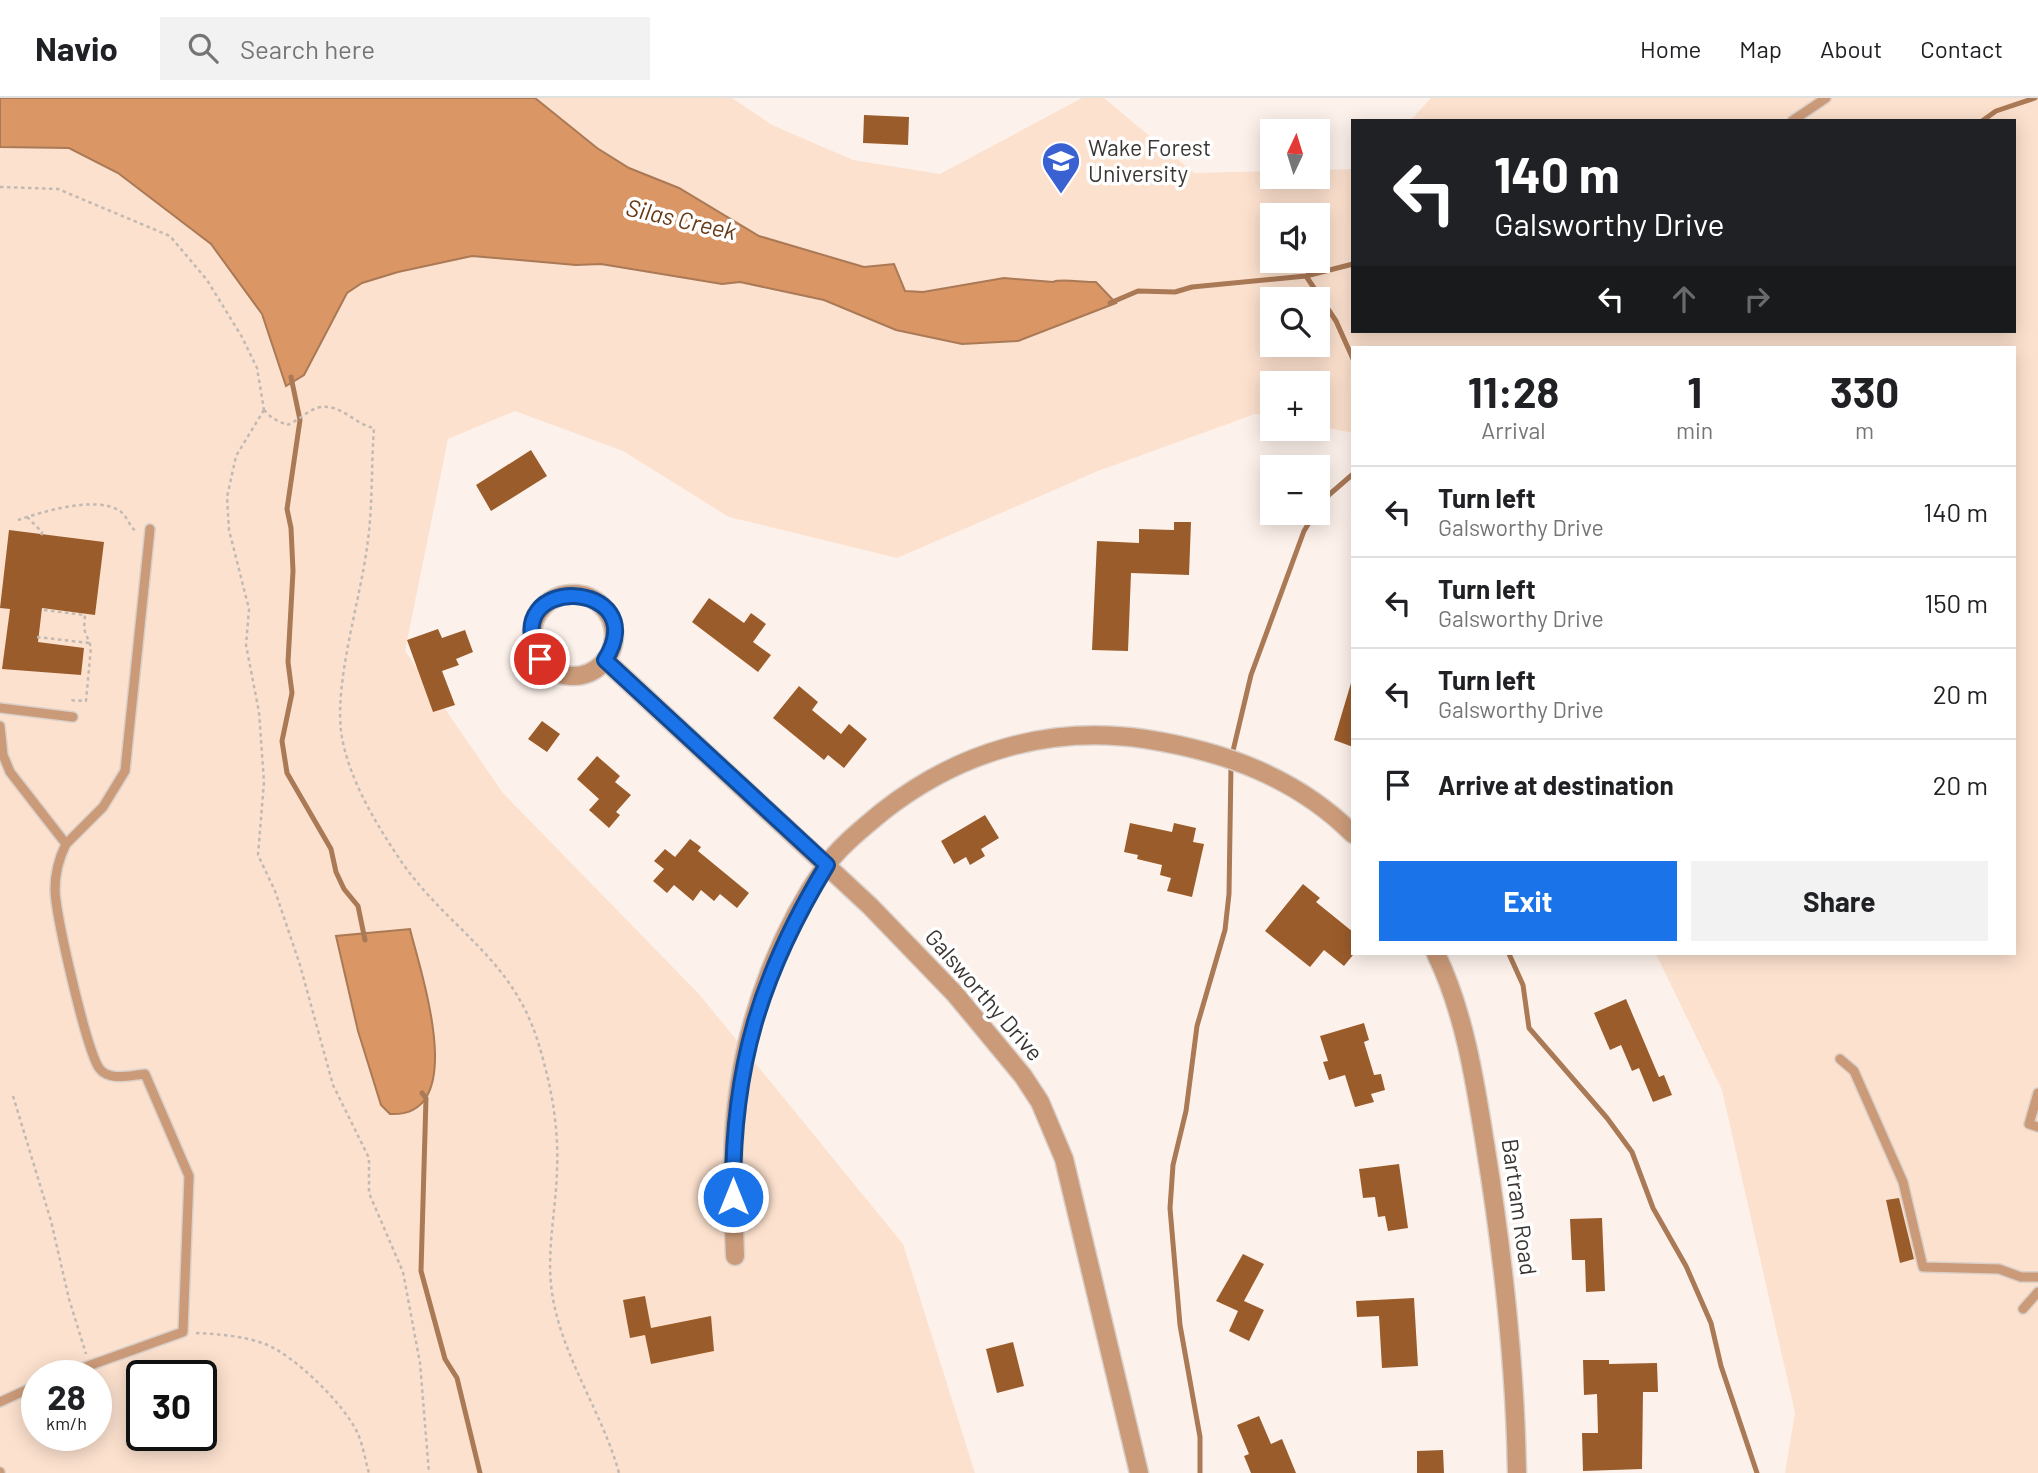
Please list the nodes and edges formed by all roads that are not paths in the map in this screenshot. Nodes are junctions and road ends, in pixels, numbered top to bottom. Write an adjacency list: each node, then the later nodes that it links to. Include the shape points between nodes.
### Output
1 (1826, 98): 2 (lane)
2 (1795, 119)
3 (150, 533): 9 (lane, via 125,771 103,807)
4 (605, 660): 4 (street, via 614,634 609,616 597,602 570,594 538,612 532,636 540,659 549,668 572,676 596,669); 10 (street, Galsworthy Drive)
5 (0, 708): 6 (lane)
6 (73, 717)
7 (0, 726): 9 (lane, via 9,772)
8 (1351, 832): 10 (street, via 1299,792 1237,761 1163,742 1087,736 1021,744 953,765 924,780 862,828)
9 (66, 844): 19 (lane, via 58,859 55,890 91,1046 100,1070 113,1077 145,1074 189,1176 183,1332)
10 (827, 865): 15 (street, via 776,958 745,1053 734,1123); 22 (street, Galsworthy Drive, via 955,994 996,1040 1040,1102 1081,1217)
11 (1436, 955): 23 (street, Bartram Road, via 1466,1044 1498,1219 1512,1343)
12 (1840, 1059): 16 (lane, via 1854,1071 1903,1182 1923,1267 1999,1269 2021,1278)
13 (2038, 1093): 14 (lane, via 2029,1124)
14 (2038, 1127)
15 (735, 1256)
16 (2038, 1277)
17 (2038, 1292): 18 (lane)
18 (2023, 1309)
19 (98, 1360)
20 (21, 1392): 21 (lane)
21 (0, 1402)
22 (1139, 1473)
23 (1517, 1473)

